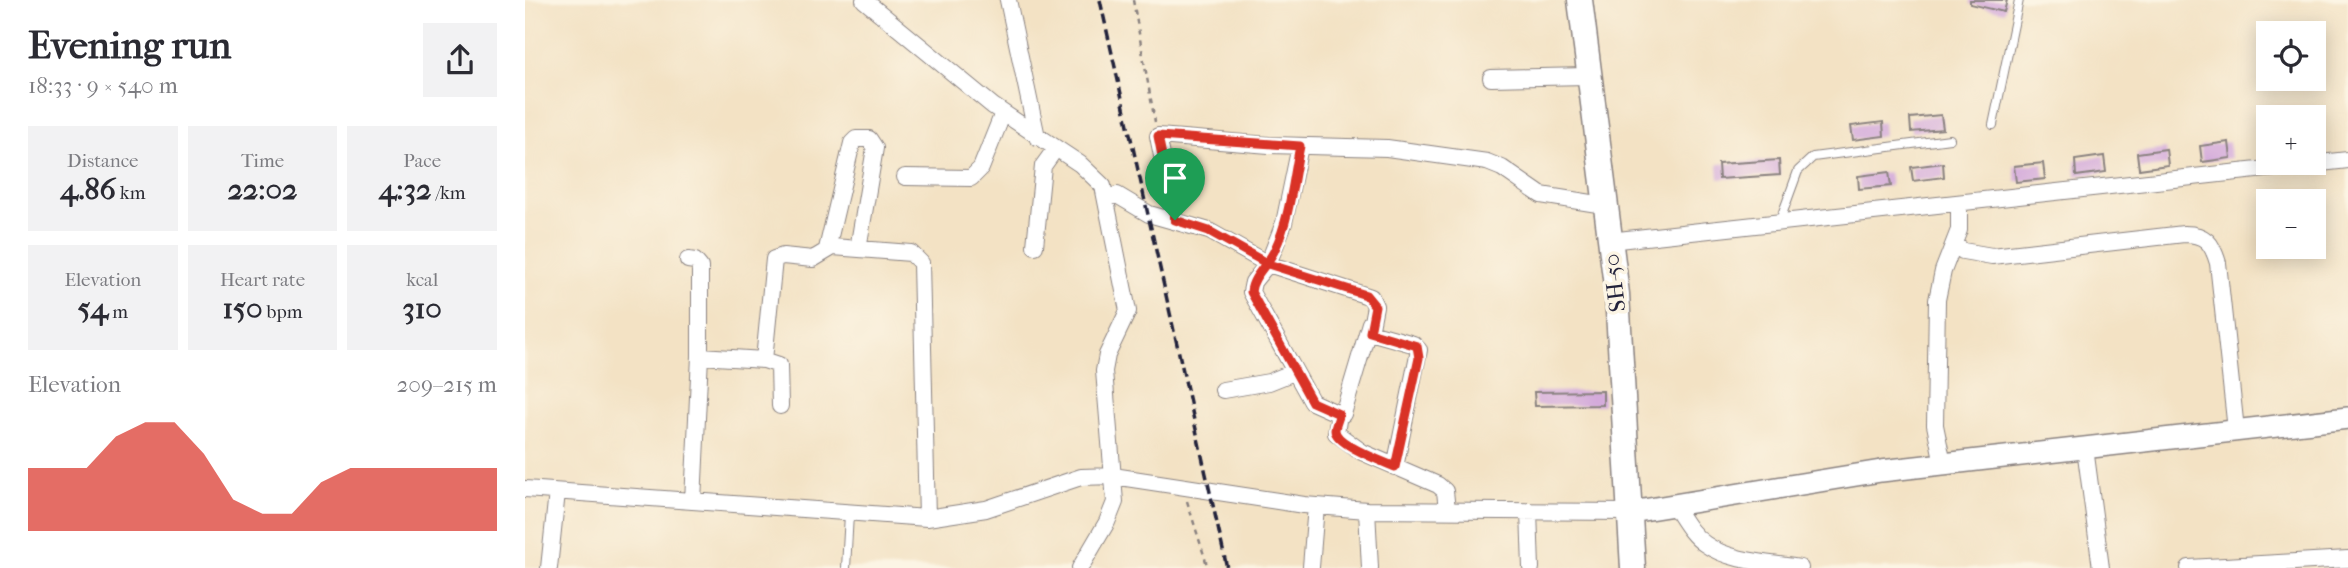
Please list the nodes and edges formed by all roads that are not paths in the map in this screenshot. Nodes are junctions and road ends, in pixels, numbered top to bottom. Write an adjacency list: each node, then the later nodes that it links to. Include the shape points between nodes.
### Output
1 (864, 0): 7 (street)
2 (1008, 0): 9 (street)
3 (1580, 0): 5 (main road, SH-50)
4 (2019, 0): 8 (lane)
5 (1588, 76): 6 (street); 17 (main road, SH-50)
6 (1491, 78)
7 (1003, 113): 9 (street); 14 (street, via 981,168 971,178)
8 (1993, 125)
9 (1037, 137): 12 (street)
10 (1949, 139): 19 (lane, via 1813,157 1798,170)
11 (1300, 146): 17 (street, via 1387,148 1487,162 1541,194); 18 (street, via 1158,136); 26 (street, via 1284,223)
12 (1056, 148): 15 (street, via 1095,175); 21 (street, via 1043,166)
13 (2348, 160): 16 (street)
14 (905, 177)
15 (1107, 198): 18 (street, via 1117,195 1149,214); 39 (street, via 1128,311 1104,371)
16 (1959, 204): 19 (street); 22 (street)
17 (1604, 205): 20 (main road, SH-50)
18 (1175, 220): 26 (street, via 1209,231)
19 (1779, 223): 20 (street)
20 (1609, 241): 48 (main road, SH-50, via 1617,293)
21 (1035, 246)
22 (1955, 246): 35 (street, via 1991,256 2184,234 2208,240 2218,263); 37 (street, via 1937,300 1935,425)
23 (827, 248): 24 (street); 24 (street, via 852,144 856,139 869,139 875,148); 29 (street, via 813,259 774,259)
24 (858, 248): 50 (street, via 911,253 921,263)
25 (688, 260): 28 (street, via 700,267)
26 (1268, 264): 27 (street, via 1371,297 1375,306); 30 (street, via 1251,292)
27 (1370, 323): 33 (street); 38 (street, via 1374,335 1419,349)
28 (700, 356): 29 (street); 42 (street)
29 (764, 360): 32 (street, via 779,365)
30 (1294, 372): 31 (street, via 1269,382); 38 (street, via 1312,402 1339,414 1337,436)
31 (1223, 390)
32 (780, 406)
33 (1343, 414)
34 (2348, 418): 35 (street)
35 (2236, 430): 36 (street)
36 (2085, 448): 37 (street); 60 (street)
37 (1943, 464): 44 (street)
38 (1395, 467): 46 (street, via 1445,491)
39 (1113, 476): 43 (street); 50 (street, via 1081,477 986,509); 55 (street, via 1111,513)
40 (525, 489): 41 (street)
41 (557, 492): 42 (street); 53 (street)
42 (694, 501): 49 (street)
43 (1316, 506): 45 (street); 52 (street)
44 (1674, 506): 48 (street); 59 (street, via 1706,545 1738,557)
45 (1367, 510): 46 (street); 56 (street)
46 (1447, 510): 47 (street)
47 (1529, 511): 48 (street); 57 (street)
48 (1631, 512): 58 (main road, SH-50)
49 (849, 514): 50 (street); 54 (lane)
50 (927, 518)
51 (2348, 559): 61 (street)
52 (1311, 567)
53 (548, 568)
54 (846, 568)
55 (1080, 568)
56 (1370, 568)
57 (1531, 568)
58 (1633, 568)
59 (1800, 568)
60 (2101, 568)
61 (2189, 568)

